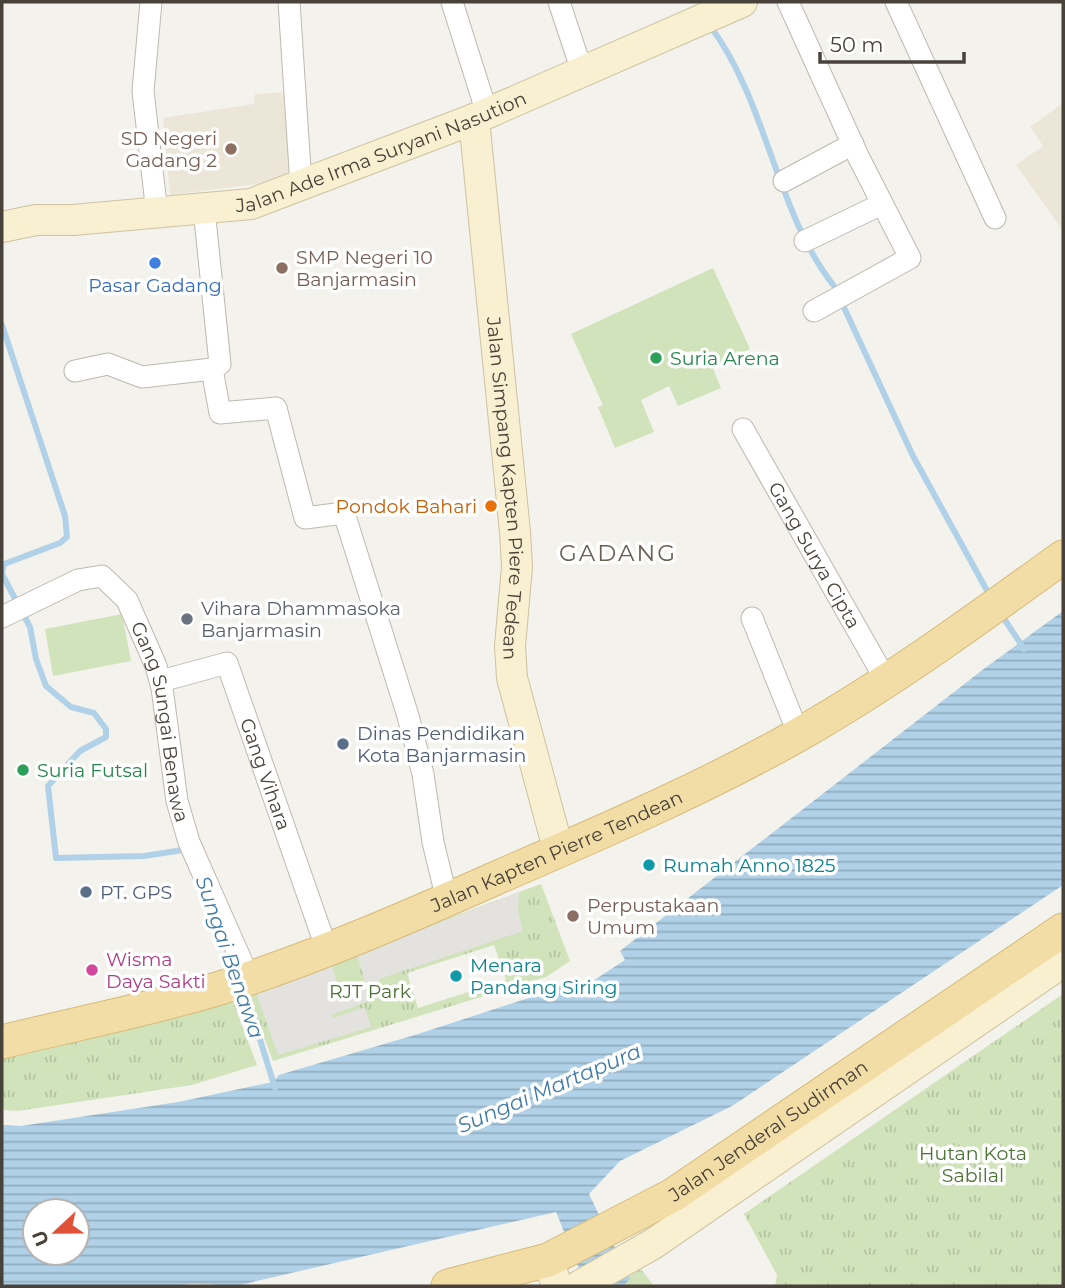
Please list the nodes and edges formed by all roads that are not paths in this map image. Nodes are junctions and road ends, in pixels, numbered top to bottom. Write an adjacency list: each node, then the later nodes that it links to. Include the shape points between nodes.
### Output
1 (151, 2): 15 (street, via 143,92)
2 (289, 2): 12 (street)
3 (452, 2): 9 (street)
4 (559, 2): 8 (street)
5 (788, 2): 10 (street)
6 (896, 2): 16 (street)
7 (728, 5): 8 (street, Jalan Ade Irma Suryani Nasution)
8 (582, 71): 9 (street, Jalan Ade Irma Suryani Nasution)
9 (480, 116): 12 (street, Jalan Ade Irma Suryani Nasution); 29 (street, Jalan Simpang Kapten Piere Tedean, via 515,532 512,678)
10 (853, 144): 11 (street); 13 (street)
11 (784, 181)
12 (301, 185): 14 (street, Jalan Ade Irma Suryani Nasution, via 251,204)
13 (882, 204): 18 (street); 19 (street, via 910,259)
14 (204, 209): 15 (street, Jalan Ade Irma Suryani Nasution); 20 (street, via 220,364)
15 (157, 213): 17 (street, Jalan Ade Irma Suryani Nasution, via 36,220)
16 (995, 218)
17 (2, 227)
18 (805, 241)
19 (814, 311)
20 (212, 369): 21 (street, via 142,377 108,364); 30 (street, via 220,413 276,408 304,518 344,513 408,716)
21 (75, 371)
22 (743, 429): 27 (street, Gang Surya Cipta)
23 (1063, 557): 27 (main road, Jalan Kapten Pierre Tendean)
24 (13, 611): 26 (street, Gang Sungai Benawa, via 78,580 102,576 127,600)
25 (752, 618): 28 (street)
26 (161, 681): 32 (street, Gang Vihara, via 227,663); 34 (street, Gang Sungai Benawa, via 177,801)
27 (887, 682): 28 (main road, Jalan Kapten Pierre Tendean)
28 (799, 734): 29 (main road, Jalan Kapten Pierre Tendean, via 724,775)
29 (559, 852): 30 (main road, Jalan Kapten Pierre Tendean)
30 (447, 900): 32 (main road, Jalan Kapten Pierre Tendean)
31 (1063, 930): 36 (main road, Jalan Jenderal Sudirman, via 728,1159)
32 (327, 950): 34 (main road, Jalan Kapten Pierre Tendean)
33 (1063, 962): 38 (street, Jalan Jenderal Sudirman, via 631,1257)
34 (242, 980): 35 (main road, Jalan Kapten Pierre Tendean)
35 (2, 1042)
36 (556, 1267): 37 (main road, Jalan Jenderal Sudirman)
37 (448, 1286)
38 (579, 1286)

